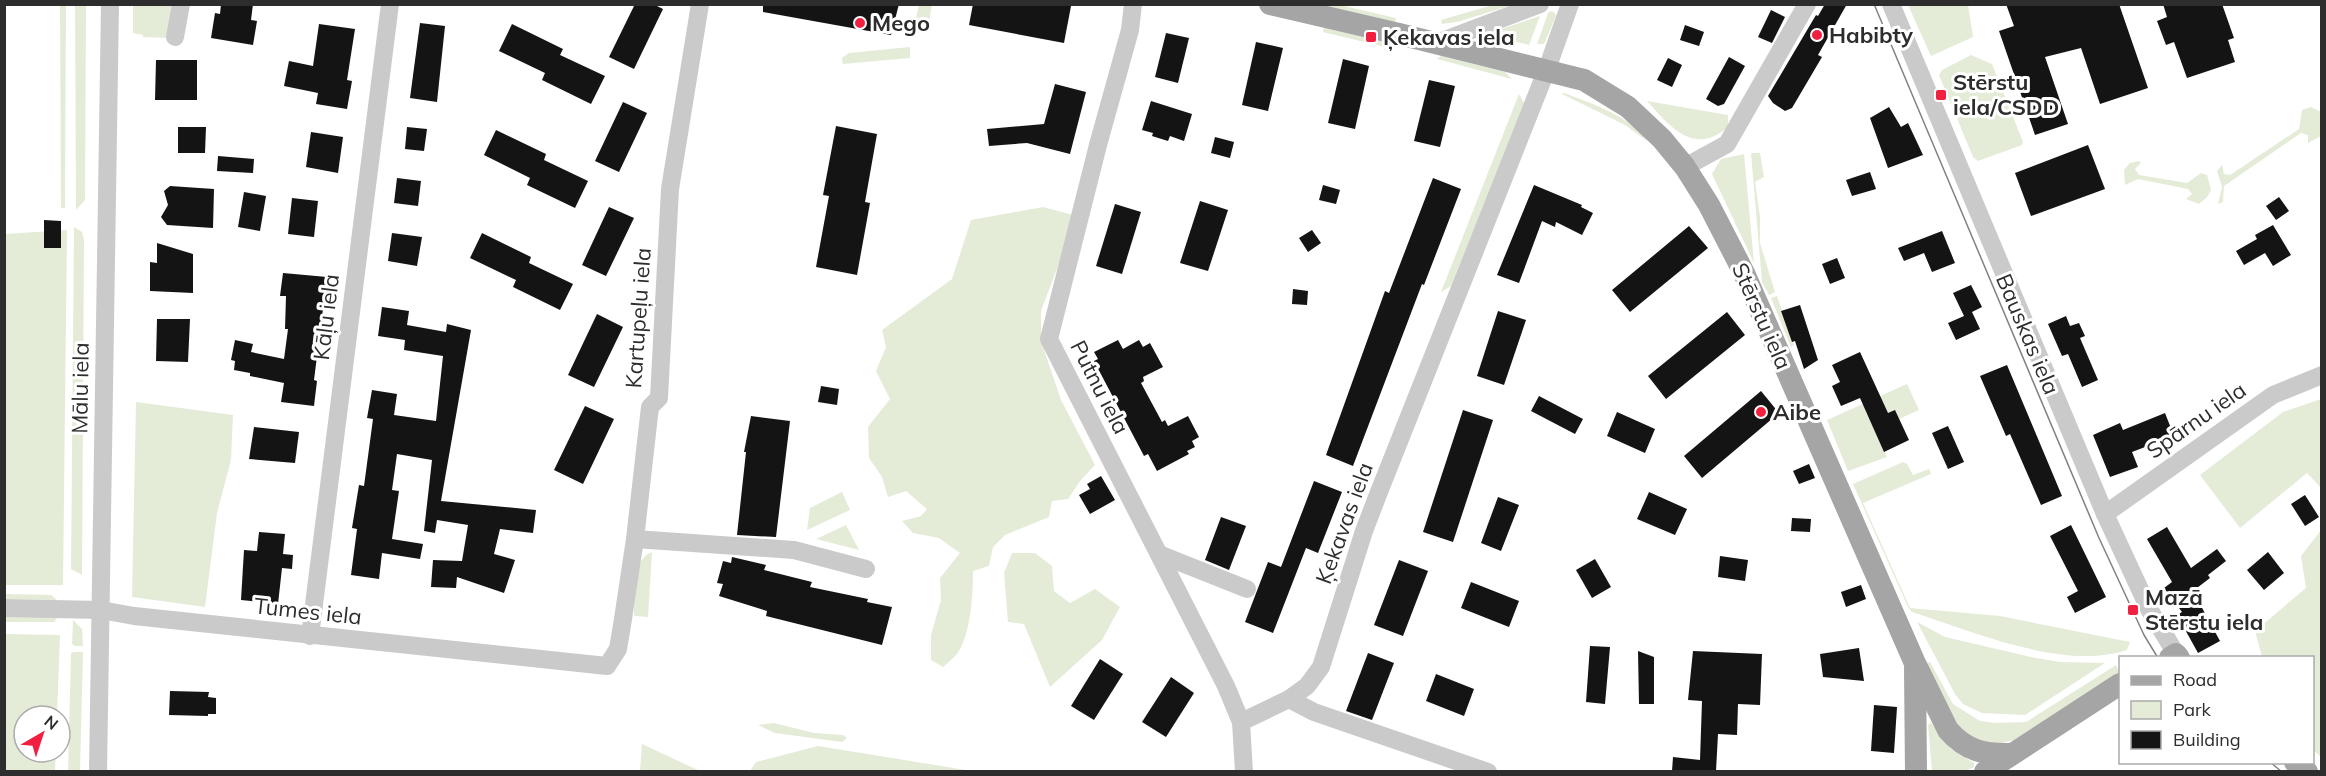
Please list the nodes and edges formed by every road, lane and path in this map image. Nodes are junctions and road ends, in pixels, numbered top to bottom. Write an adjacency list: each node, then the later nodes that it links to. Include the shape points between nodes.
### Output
1 (110, 4): 22 (street, Mālu iela)
2 (181, 4): 11 (street)
3 (390, 4): 23 (street, Kāļu iela)
4 (700, 4): 17 (street, Kartupeļu iela, via 670,189 659,398 650,407)
5 (1133, 4): 18 (street, Putnu iela, via 1130,30 1049,339)
6 (1270, 4): 12 (main road, Stērstu iela)
7 (1540, 4): 12 (street)
8 (1570, 4): 13 (street, Ķekavas iela)
9 (1807, 4): 14 (street, via 1728,144)
10 (1891, 4): 16 (street, Bauskas iela)
11 (175, 37)
12 (1437, 43): 13 (main road, Stērstu iela)
13 (1547, 69): 14 (main road, Stērstu iela, via 1584,80 1628,107); 28 (street, Ķekavas iela, via 1364,531 1321,667)
14 (1685, 167): 25 (main road, Stērstu iela, via 1744,273)
15 (2322, 375): 16 (street, Spārnu iela, via 2272,395)
16 (2105, 514): 24 (street, Bauskas iela)
17 (635, 539): 19 (street, via 794,550); 26 (street, Kartupeļu iela, via 618,649)
18 (1159, 554): 20 (street); 29 (street, Putnu iela)
19 (866, 569)
20 (1247, 589)
21 (4, 609): 22 (street, Tumes iela)
22 (101, 610): 23 (street, Tumes iela); 31 (street, Mālu iela)
23 (310, 636): 26 (street, Tumes iela)
24 (2175, 656)
25 (1914, 662): 30 (main road, Stērstu iela, via 1942,721 1955,739 1975,752); 34 (main road, Stērstu iela)
26 (608, 666)
27 (2119, 685): 30 (main road)
28 (1289, 699): 29 (street, Ķekavas iela); 33 (street, via 1314,712)
29 (1241, 722): 32 (street, Putnu iela)
30 (2012, 754): 35 (main road)
31 (98, 771)
32 (1244, 771)
33 (1488, 771)
34 (1916, 771)
35 (1985, 771)

